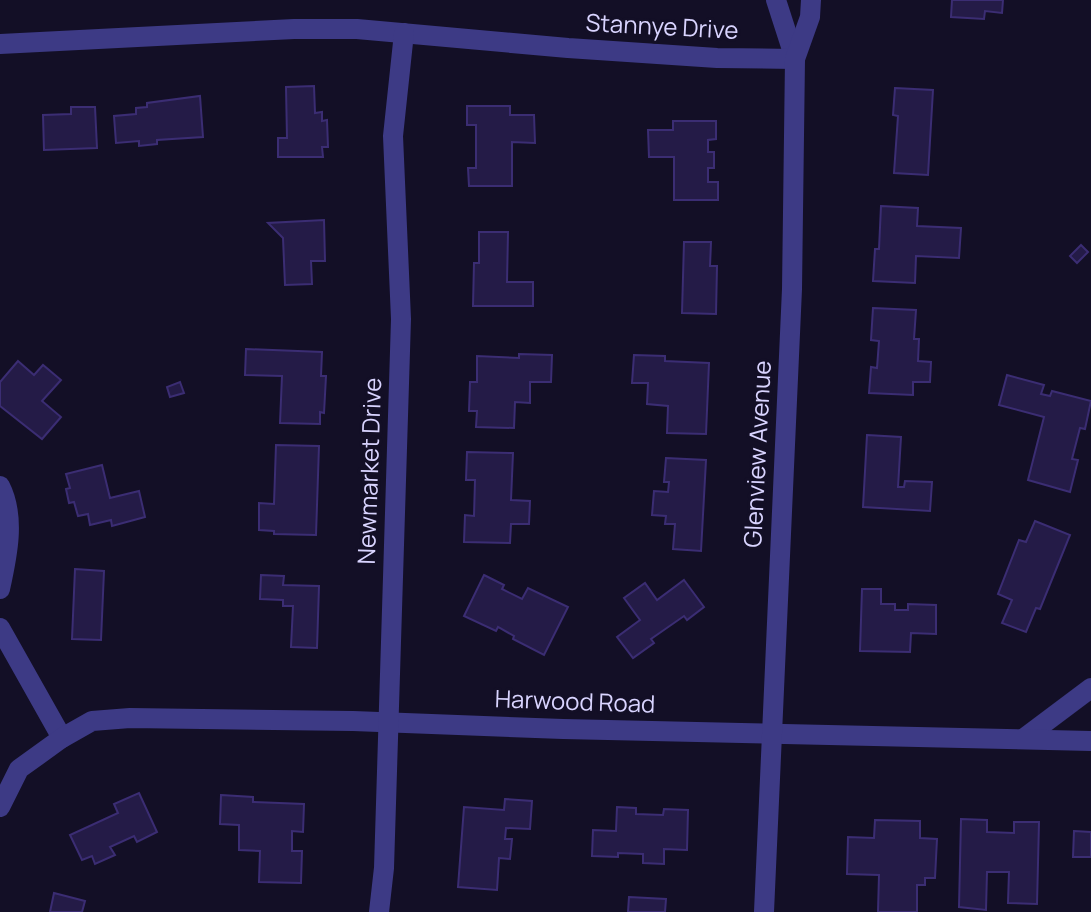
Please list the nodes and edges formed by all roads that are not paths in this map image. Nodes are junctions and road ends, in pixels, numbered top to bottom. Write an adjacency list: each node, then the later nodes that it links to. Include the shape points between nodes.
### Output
1 (776, 0): 5 (street)
2 (811, 0): 5 (street, Glenview Avenue)
3 (404, 33): 4 (street, Stannye Drive, via 294,29); 5 (street, Stannye Drive, via 717,58); 10 (street, Newmarket Drive, via 393,136 401,319)
4 (0, 44)
5 (795, 59): 11 (street, Glenview Avenue, via 792,289)
6 (0, 486): 7 (street, via 9,523)
7 (0, 589)
8 (0, 628): 12 (street)
9 (1091, 688): 13 (street)
10 (388, 722): 11 (street, Harwood Road); 12 (street, Harwood Road, via 130,718 92,721); 16 (street, Newmarket Drive)
11 (772, 732): 13 (street, Harwood Road); 17 (street, Glenview Avenue)
12 (62, 738): 15 (street, Harwood Road, via 19,769)
13 (1023, 739): 14 (street, Harwood Road)
14 (1091, 741)
15 (0, 807)
16 (379, 912)
17 (764, 912)

